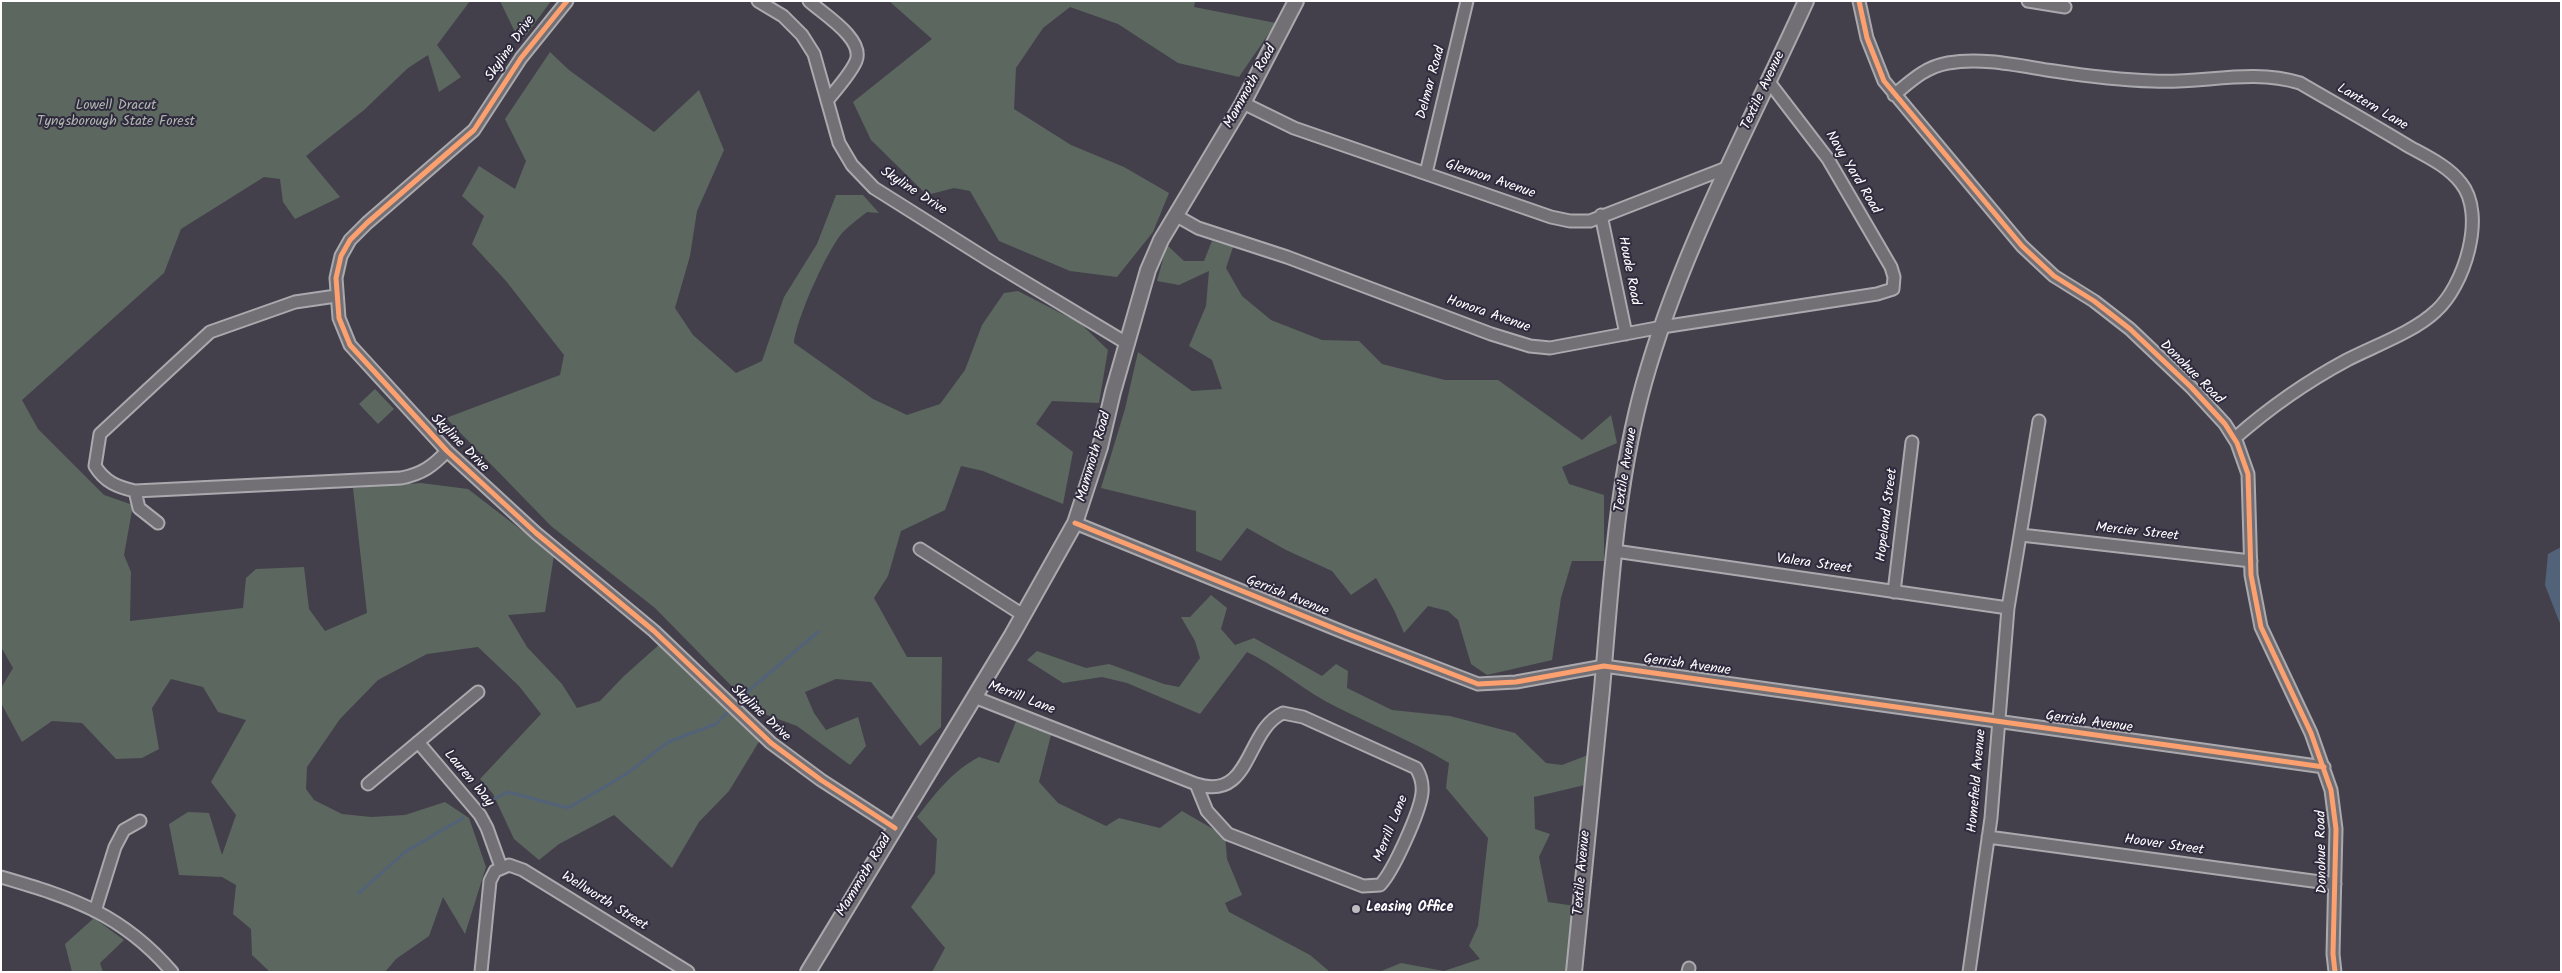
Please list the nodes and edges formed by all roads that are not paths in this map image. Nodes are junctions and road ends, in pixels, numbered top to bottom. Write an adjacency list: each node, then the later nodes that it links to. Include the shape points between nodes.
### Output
1 (567, 1): 19 (street, Skyline Drive, via 521,58 474,130 350,240 340,256)
2 (758, 1): 12 (street, Skyline Drive, via 783,16 802,35 814,54)
3 (809, 1): 12 (street, via 857,47 855,63)
4 (1296, 1): 13 (main road, Mammoth Road)
5 (1467, 1): 15 (street, Delmar Road)
6 (1806, 1): 10 (main road, Textile Avenue)
7 (1860, 1): 11 (street, Donohue Road, via 1874,58)
8 (2028, 1): 9 (street)
9 (2065, 8)
10 (1769, 82): 14 (main road, Textile Avenue); 18 (street, Navy Yard Road, via 1828,159 1891,267)
11 (1894, 95): 24 (street, Donohue Road, via 2032,258 2130,329 2191,387); 24 (street, Lantern Lane, via 1920,73 1962,62 1998,62 2150,81 2254,76 2284,78 2300,82 2434,161 2460,182 2469,202 2471,232 2461,273 2445,302 2425,321 2345,361 2297,390)
12 (827, 102): 22 (street, Skyline Drive, via 839,143 852,165 874,188)
13 (1243, 103): 15 (street, Glennon Avenue, via 1294,128); 16 (main road, Mammoth Road)
14 (1729, 167): 17 (street, Glennon Avenue); 20 (main road, Textile Avenue, via 1692,246)
15 (1426, 173): 17 (street, Glennon Avenue, via 1552,217 1590,221)
16 (1175, 215): 21 (street, Honora Avenue, via 1198,228 1515,342 1550,348); 22 (main road, Mammoth Road, via 1148,270)
17 (1601, 215): 21 (street, Houde Road)
18 (1894, 287): 20 (street, Honora Avenue, via 1877,294)
19 (336, 296): 26 (street, Skyline Drive, via 339,318 350,345); 27 (street, Skyline Drive, via 296,302 210,332 100,434 95,466 102,478 119,488)
20 (1662, 327): 21 (street, Honora Avenue); 32 (main road, Textile Avenue, via 1644,382 1629,448)
21 (1626, 334)
22 (1128, 344): 29 (main road, Mammoth Road)
23 (2039, 421): 30 (street, Homefield Avenue)
24 (2235, 438): 33 (street, Donohue Road, via 2248,474)
25 (1912, 442): 34 (street, Hopeland Street)
26 (447, 451): 27 (street, Skyline Drive, via 420,474 401,478); 46 (street, Skyline Drive, via 536,533 654,631 771,743)
27 (135, 491): 28 (street, via 139,508)
28 (158, 522)
29 (1075, 523): 36 (main road, Mammoth Road); 37 (street, Gerrish Avenue, via 1478,684 1516,682)
30 (2021, 535): 33 (street, Mercier Street); 35 (street, Homefield Avenue)
31 (920, 549): 36 (street)
32 (1615, 551): 34 (street, Valera Street); 37 (main road, Textile Avenue)
33 (2251, 561): 42 (street, Donohue Road, via 2253,594 2261,627)
34 (1894, 592): 35 (street, Valera Street)
35 (2008, 608): 40 (street, Homefield Avenue)
36 (1024, 615): 39 (main road, Mammoth Road)
37 (1604, 666): 40 (street, Gerrish Avenue); 56 (main road, Textile Avenue)
38 (478, 692): 41 (street)
39 (974, 697): 44 (street, Merrill Lane); 46 (main road, Mammoth Road)
40 (1998, 721): 42 (street, Gerrish Avenue); 47 (street, Homefield Avenue)
41 (418, 742): 43 (street); 48 (street, Lauren Way, via 480,815)
42 (2324, 767): 50 (street, Donohue Road, via 2331,790 2336,829)
43 (368, 784)
44 (1196, 784): 44 (street, Merrill Lane, via 1207,811 1228,834 1353,884 1372,886 1380,885 1391,872 1420,803 1422,785 1416,768 1303,717 1283,713 1264,730 1240,772 1230,782 1218,787)
45 (140, 822): 51 (street, via 124,830 115,847)
46 (894, 828): 55 (main road, Mammoth Road)
47 (1988, 837): 50 (street, Hoover Street); 57 (street, Homefield Avenue)
48 (501, 867): 53 (street, via 494,871 490,881); 54 (street, Wellworth Street, via 509,865 523,870)
49 (1, 877): 51 (street, via 47,890)
50 (2335, 884): 58 (street, Donohue Road)
51 (95, 911): 52 (street, via 134,933)
52 (172, 972)
53 (482, 972)
54 (688, 972)
55 (808, 972)
56 (1574, 972)
57 (1969, 972)
58 (2334, 972)

